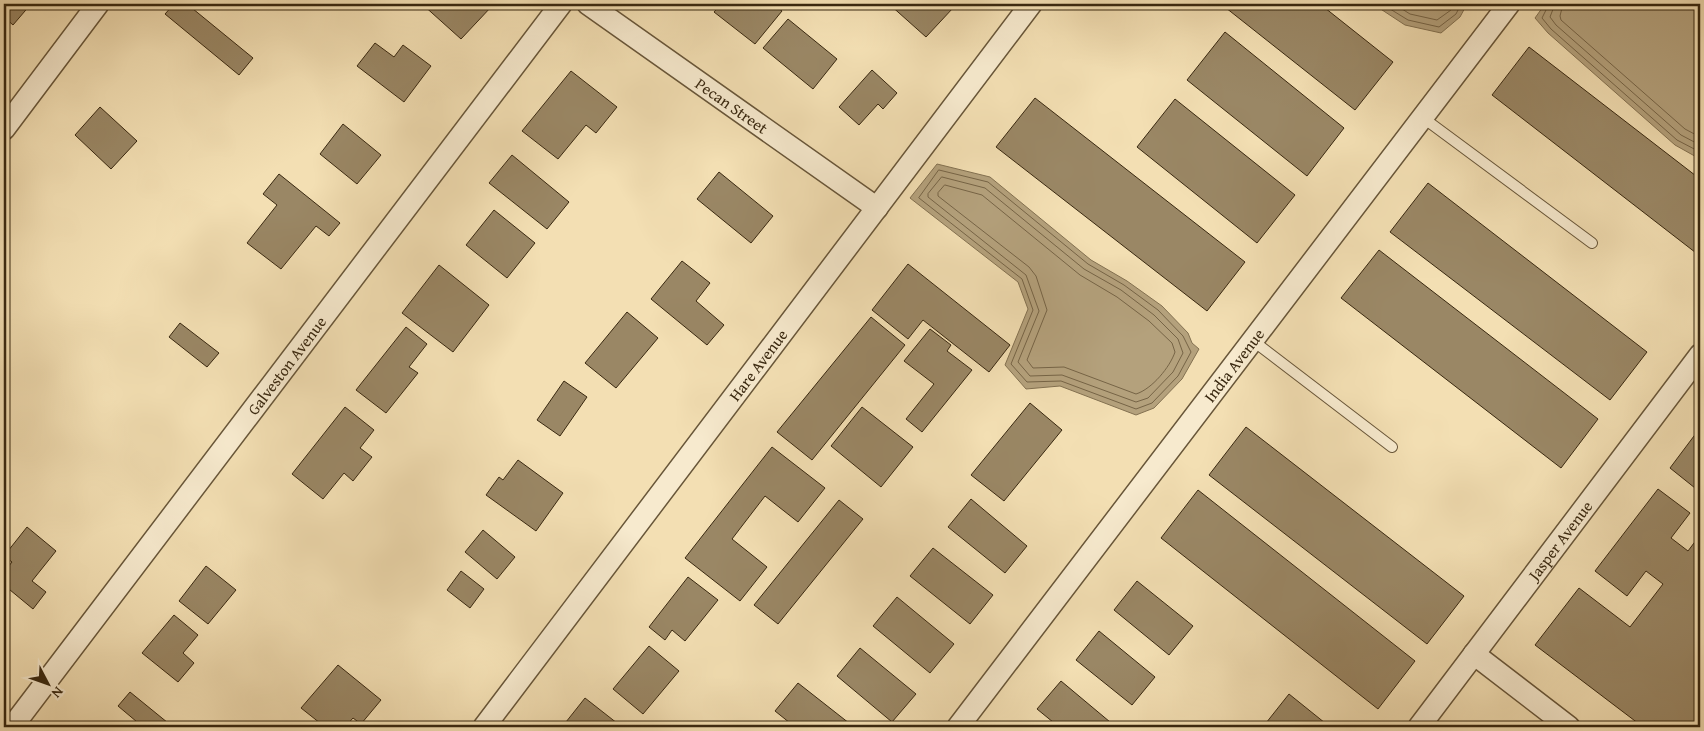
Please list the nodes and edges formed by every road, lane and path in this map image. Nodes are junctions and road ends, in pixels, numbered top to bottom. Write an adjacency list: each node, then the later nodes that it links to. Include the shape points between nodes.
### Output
1 (98, 4): 7 (street)
2 (561, 4): 14 (street, Galveston Avenue)
3 (588, 4): 8 (street, Pecan Street)
4 (1031, 4): 8 (street, Hare Avenue)
5 (1509, 4): 6 (street, India Avenue)
6 (1422, 117): 9 (lane); 10 (street, India Avenue)
7 (4, 129)
8 (877, 208): 15 (street, Hare Avenue)
9 (1592, 243)
10 (1252, 340): 12 (lane); 16 (street, India Avenue)
11 (1700, 354): 13 (street, Jasper Avenue)
12 (1392, 448)
13 (1474, 654): 17 (street, Jasper Avenue); 18 (street)
14 (12, 727)
15 (484, 727)
16 (958, 727)
17 (1419, 727)
18 (1569, 727)

